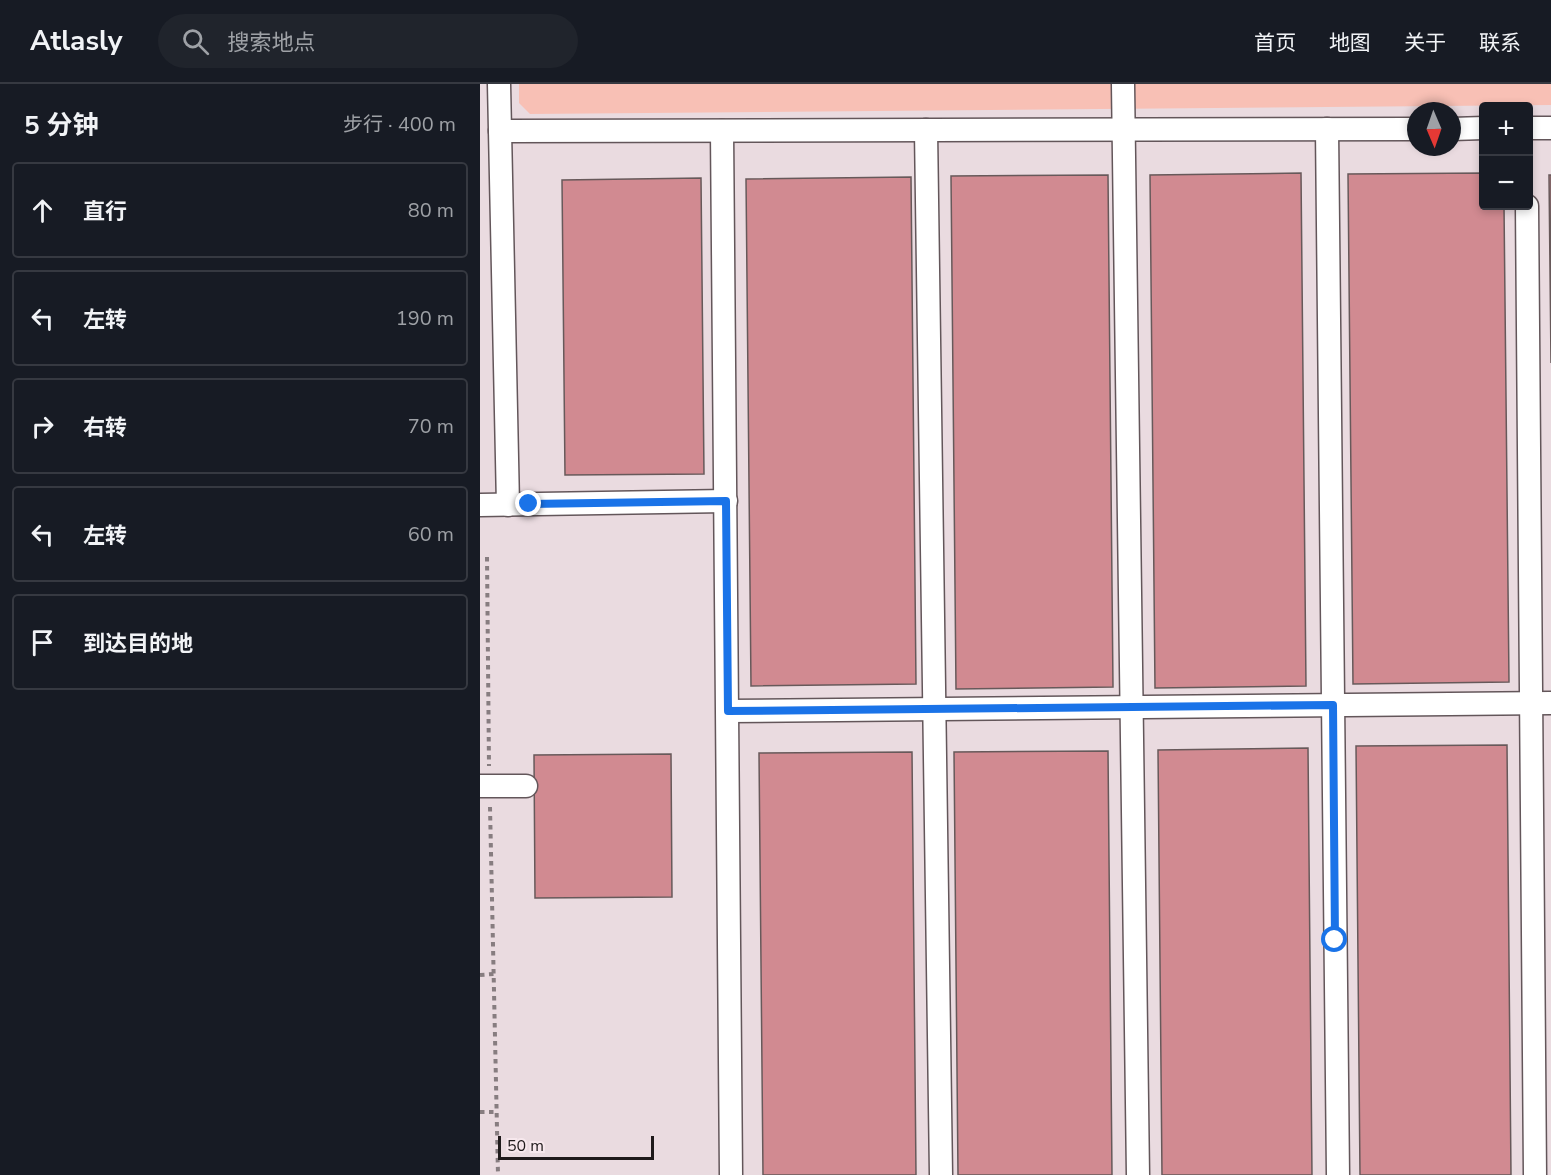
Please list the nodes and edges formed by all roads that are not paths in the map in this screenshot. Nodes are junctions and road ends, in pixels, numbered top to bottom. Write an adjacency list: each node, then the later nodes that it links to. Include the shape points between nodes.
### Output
1 (499, 92): 12 (lane)
2 (1124, 93): 5 (lane)
3 (1533, 128): 4 (lane)
4 (1551, 128)
5 (1124, 129): 6 (lane); 11 (lane); 19 (lane)
6 (1327, 129): 7 (lane); 18 (lane)
7 (1407, 129)
8 (1461, 129): 9 (lane)
9 (1479, 129)
10 (722, 130): 11 (lane); 12 (lane); 14 (lane)
11 (926, 130): 20 (lane)
12 (500, 131): 16 (lane)
13 (1527, 210): 17 (lane)
14 (726, 501): 16 (lane); 21 (lane)
15 (480, 505): 16 (lane)
16 (507, 505)
17 (1541, 703): 18 (lane); 28 (lane)
18 (1333, 705): 19 (lane); 27 (lane)
19 (1132, 707): 20 (lane); 26 (lane)
20 (934, 709): 21 (lane); 25 (lane)
21 (728, 711): 24 (lane)
22 (485, 786): 23 (lane)
23 (526, 786)
24 (731, 1175)
25 (941, 1175)
26 (1138, 1175)
27 (1338, 1175)
28 (1535, 1175)

